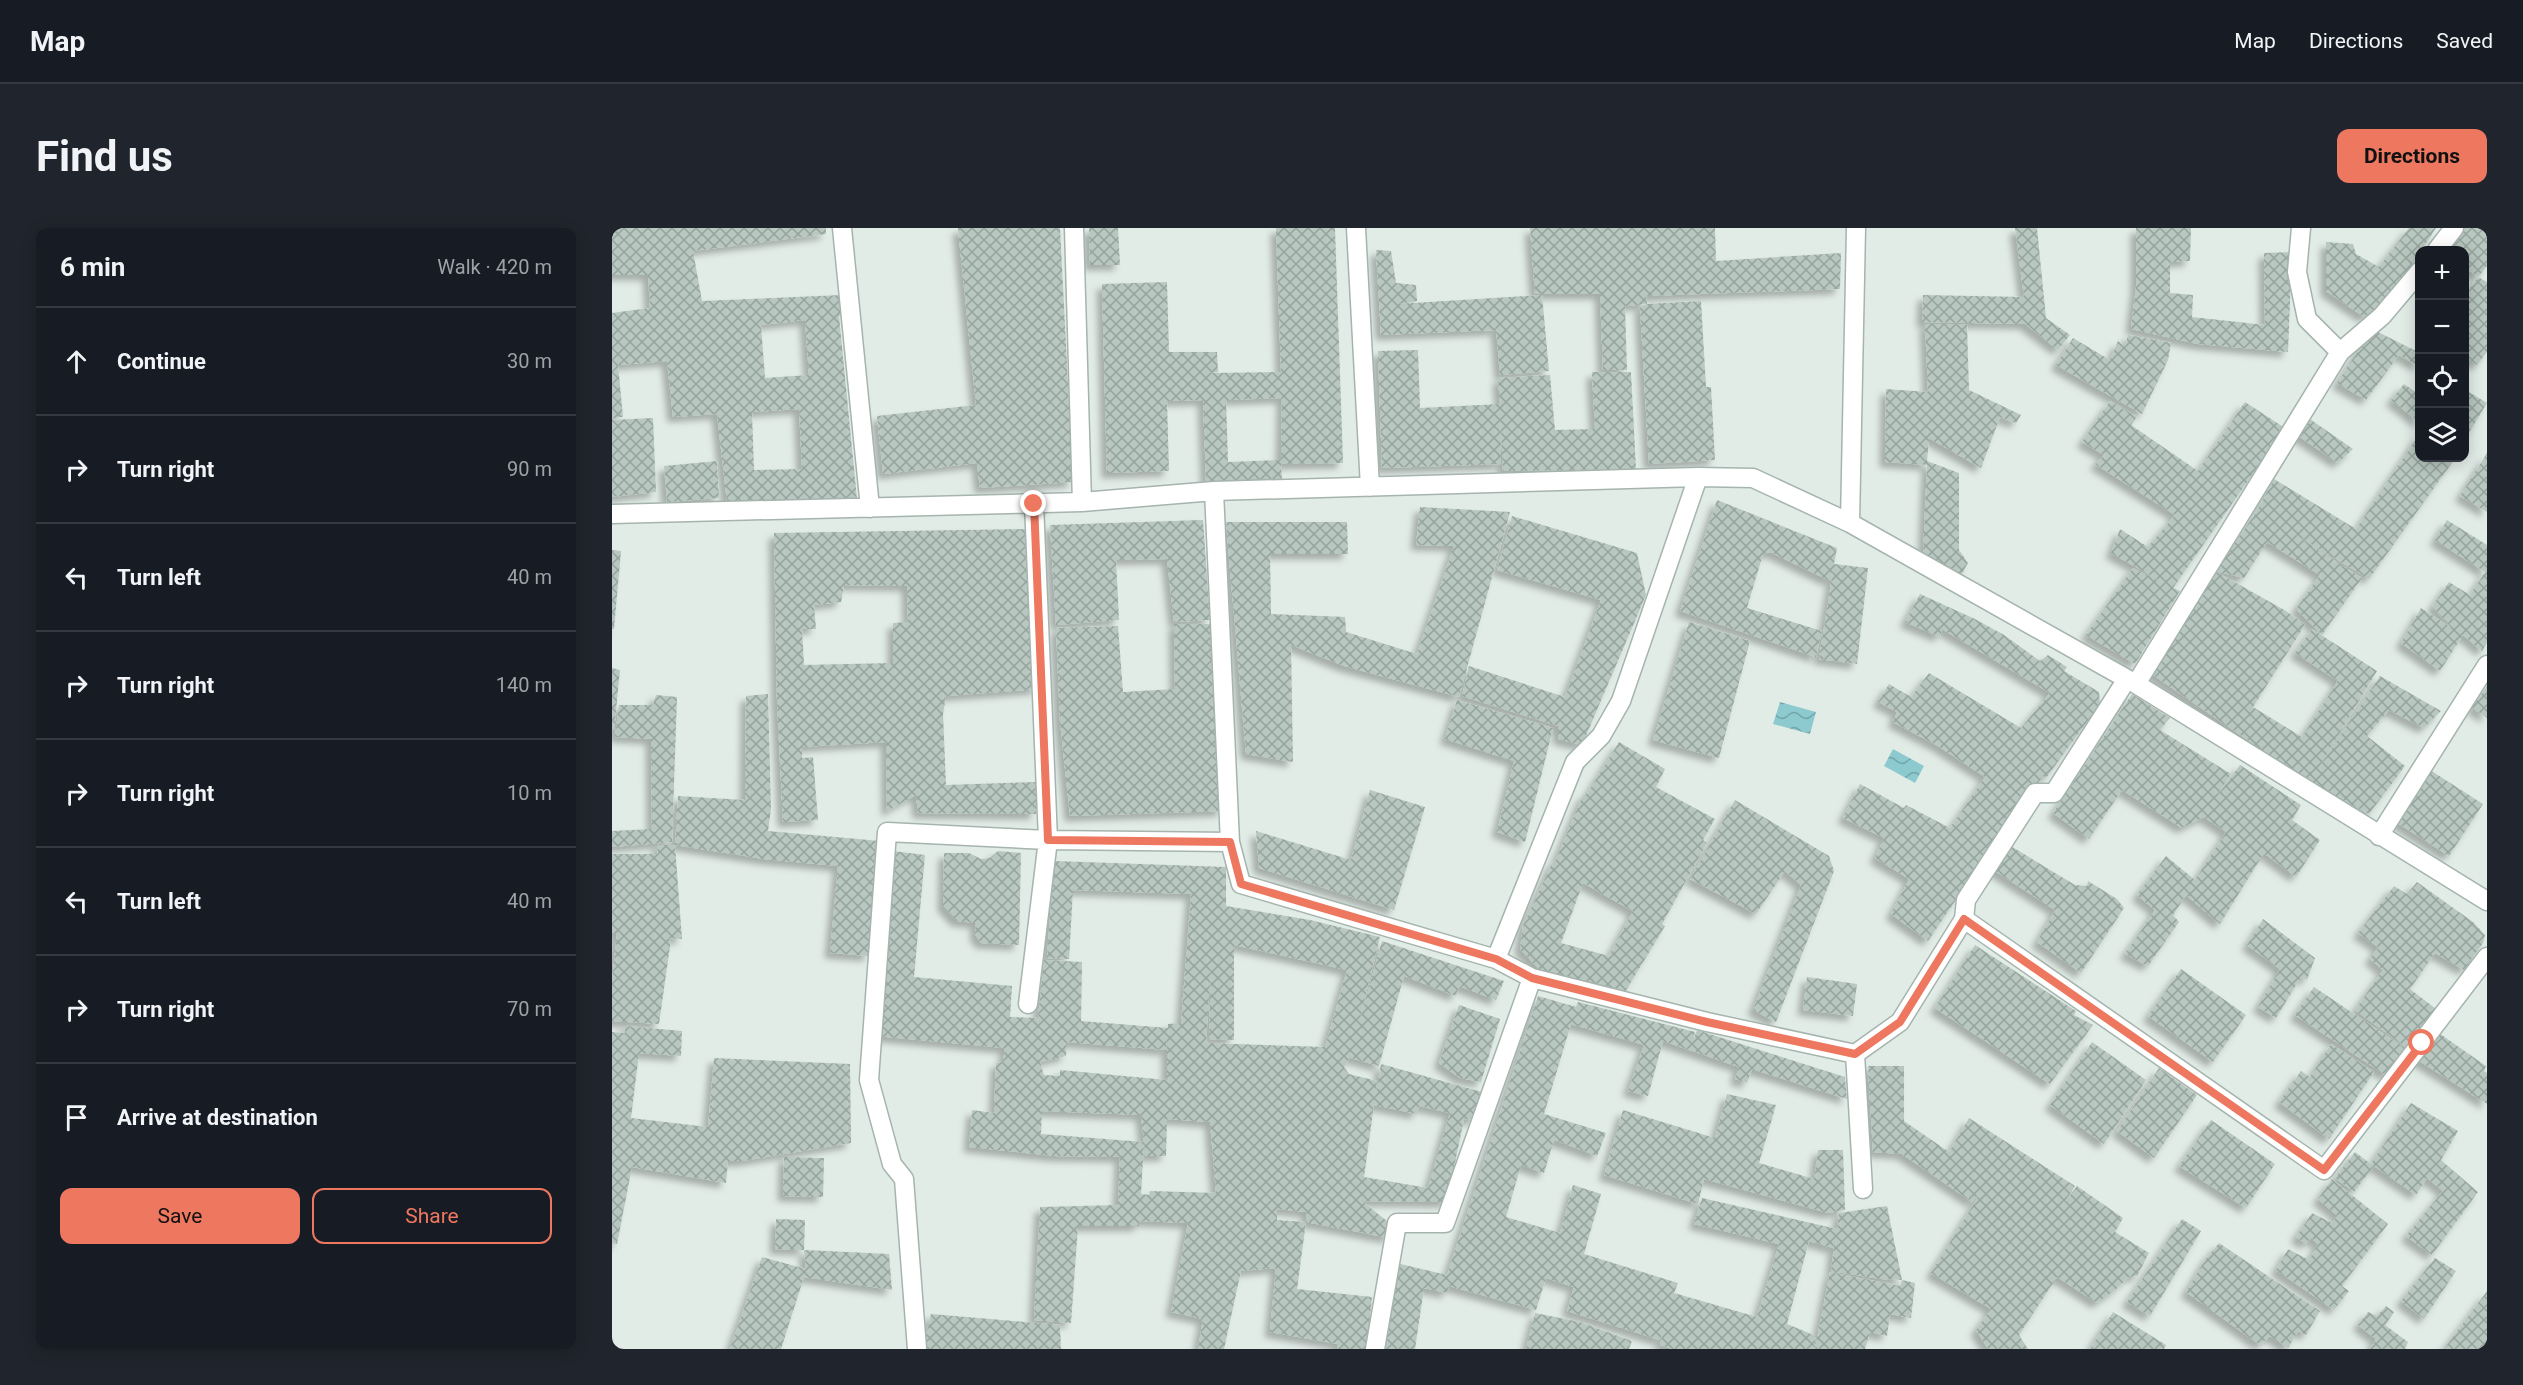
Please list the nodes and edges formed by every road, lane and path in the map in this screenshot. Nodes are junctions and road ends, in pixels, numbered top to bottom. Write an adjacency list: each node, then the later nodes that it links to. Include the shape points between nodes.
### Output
1 (842, 228): 15 (street)
2 (1074, 228): 13 (street)
3 (1356, 228): 11 (street)
4 (1856, 228): 17 (street)
5 (2301, 228): 9 (street, via 2297,272 2307,319)
6 (2454, 228): 7 (street)
7 (2440, 246)
8 (2415, 277): 9 (street, via 2382,316)
9 (2340, 352): 19 (street)
10 (1698, 477): 11 (street); 17 (street, via 1753,478); 26 (street, via 1621,700 1601,736 1575,762)
11 (1370, 487): 12 (street)
12 (1214, 491): 13 (street); 22 (street)
13 (1082, 502): 14 (street)
14 (1034, 504): 15 (street); 21 (street)
15 (870, 508): 16 (street)
16 (612, 514)
17 (1850, 524): 19 (street)
18 (2487, 664): 20 (street)
19 (2132, 681): 20 (street); 24 (street, via 2054,793 2035,794 1966,900)
20 (2379, 836): 23 (street)
21 (1048, 840): 22 (street); 28 (street); 31 (street, via 887,832 869,1080 892,1164 904,1179)
22 (1230, 842): 26 (street, via 1241,884)
23 (2487, 901)
24 (1964, 919): 25 (street, via 2324,1170); 29 (street, via 1900,1022)
25 (2487, 957)
26 (1496, 959): 27 (street)
27 (1532, 978): 29 (street); 32 (street, via 1445,1223 1396,1222)
28 (1028, 1004)
29 (1855, 1054): 30 (street)
30 (1863, 1189)
31 (916, 1349)
32 (1374, 1349)

